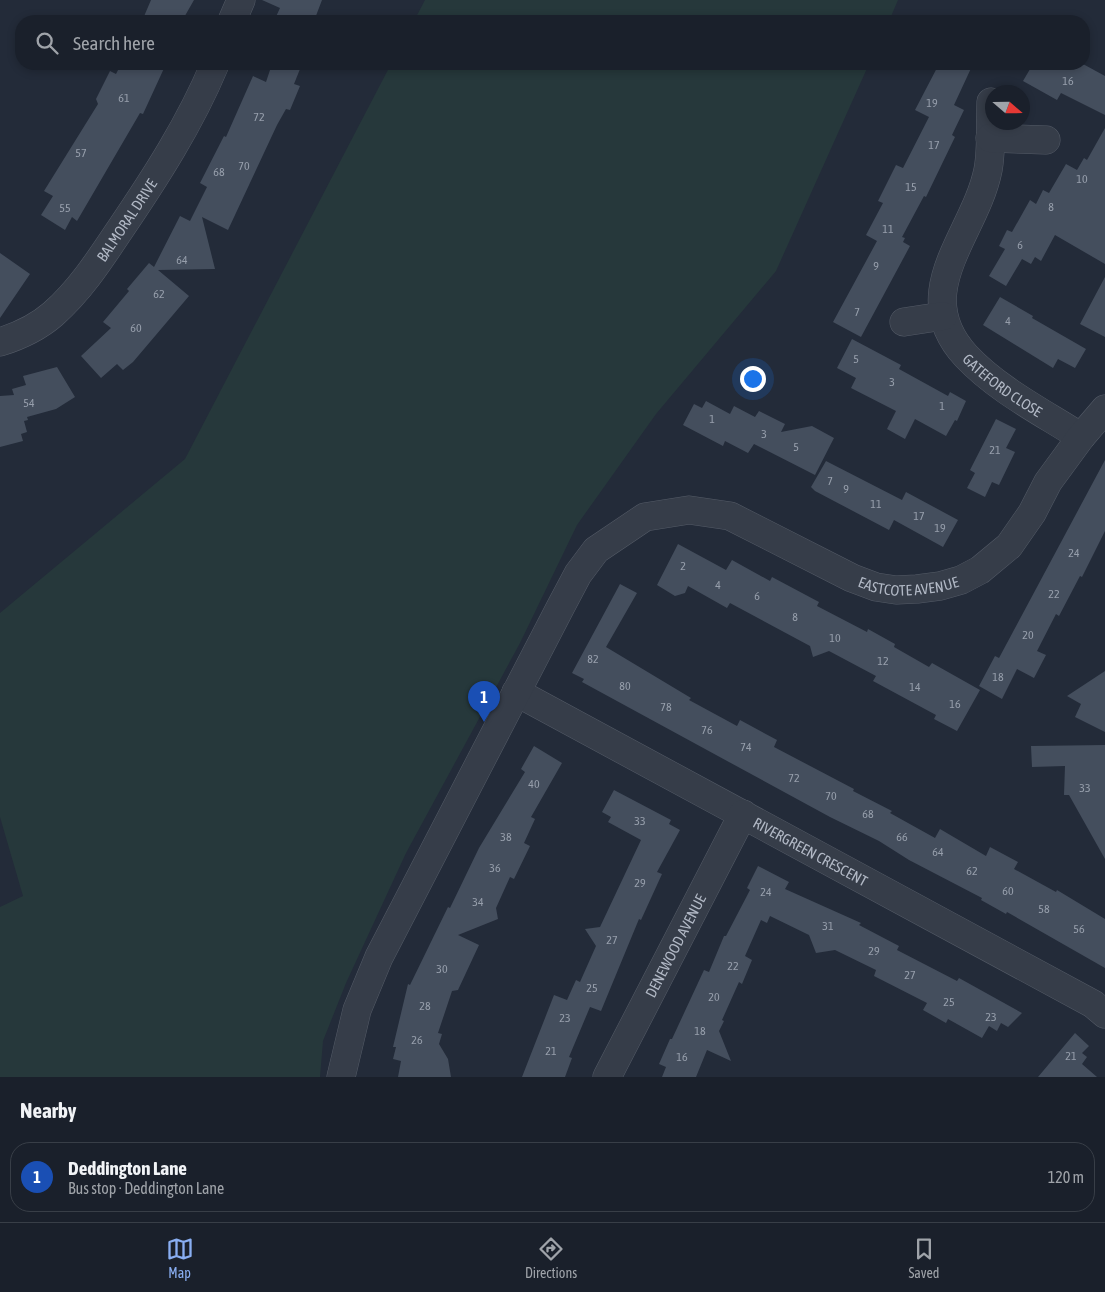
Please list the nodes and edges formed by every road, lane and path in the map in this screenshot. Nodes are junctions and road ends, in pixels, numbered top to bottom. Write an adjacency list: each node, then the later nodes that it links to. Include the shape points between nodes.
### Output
1 (241, 0): 2 (street)
2 (235, 15)
3 (212, 70): 9 (street, BALMORAL DRIVE, via 190,120 161,168 80,288 52,316 26,333)
4 (990, 130): 5 (street, GATEFORD CLOSE)
5 (990, 138): 6 (street); 7 (street, GATEFORD CLOSE, via 988,170 944,278)
6 (1046, 140)
7 (944, 316): 8 (street); 11 (street, GATEFORD CLOSE, via 952,336 986,374)
8 (904, 322)
9 (0, 342)
10 (1105, 409): 11 (street, EASTCOTE AVENUE)
11 (1081, 437): 12 (street, EASTCOTE AVENUE, via 1008,546 980,570 940,586 896,590 876,587 730,516 689,510 645,517 596,550 578,574)
12 (516, 692): 13 (street, RIVERGREEN CRESCENT); 15 (street, via 379,956 357,1010)
13 (743, 814): 14 (street, RIVERGREEN CRESCENT, via 1093,1004); 16 (street, DENEWOOD AVENUE)
14 (1105, 1014)
15 (341, 1077)
16 (607, 1077)

